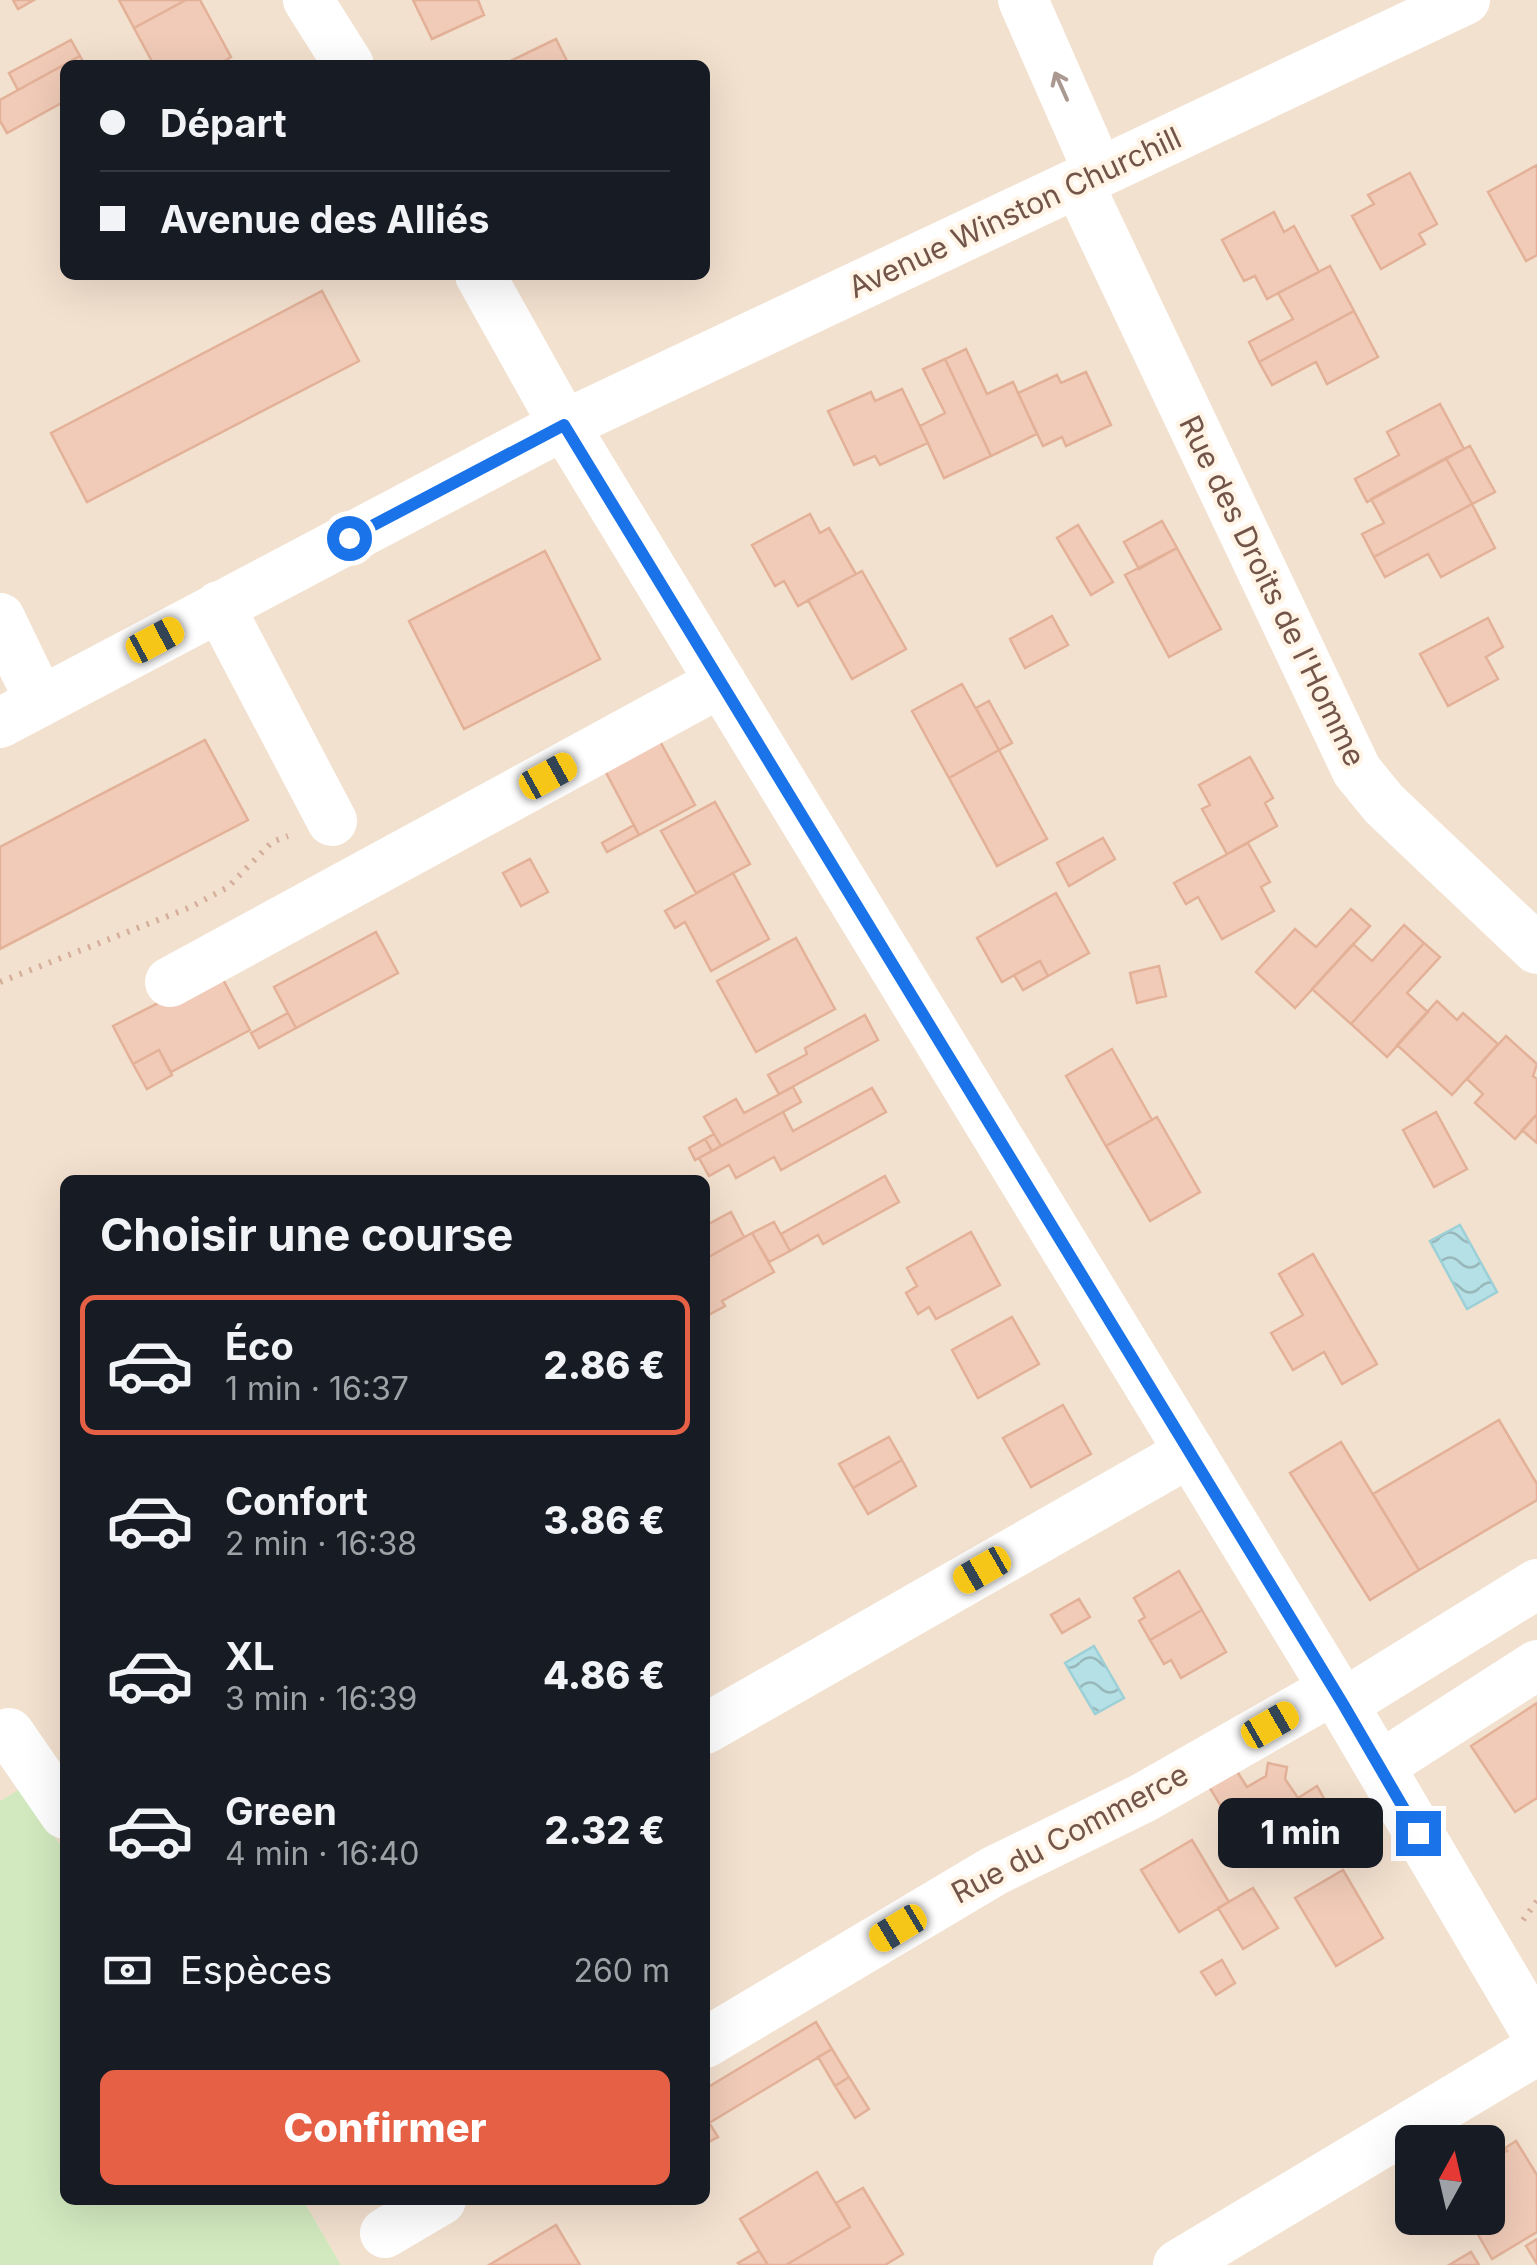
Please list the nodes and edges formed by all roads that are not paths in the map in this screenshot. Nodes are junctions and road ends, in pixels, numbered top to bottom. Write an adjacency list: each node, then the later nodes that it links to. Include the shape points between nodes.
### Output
1 (308, 0): 4 (street)
2 (1023, 0): 5 (street, Rue des Droits de l'Homme, one-way to 2)
3 (1464, 0): 5 (street, Avenue Winston Churchill)
4 (346, 60)
5 (1088, 178): 7 (street, Avenue Winston Churchill); 13 (street, Rue des Droits de l'Homme, via 1356,771)
6 (483, 280): 7 (street)
7 (564, 425): 8 (street, Avenue Winston Churchill); 10 (street)
8 (219, 606): 11 (street, Avenue Winston Churchill); 12 (street)
9 (0, 618): 11 (street)
10 (721, 682): 14 (street); 15 (street)
11 (20, 712)
12 (332, 821)
13 (1537, 949)
14 (170, 982)
15 (1190, 1452): 18 (street); 19 (street)
16 (1537, 1584): 18 (street, Rue du Commerce)
17 (1537, 1665): 21 (street)
18 (1339, 1696): 21 (street); 24 (street, Rue du Commerce, via 994,1871)
19 (710, 1726)
20 (8, 1734): 22 (street)
21 (1380, 1766): 23 (street)
22 (60, 1807)
23 (1537, 2034)
24 (710, 2040)
25 (1537, 2050): 28 (street)
26 (433, 2205): 27 (street)
27 (386, 2233)
28 (1178, 2265)

